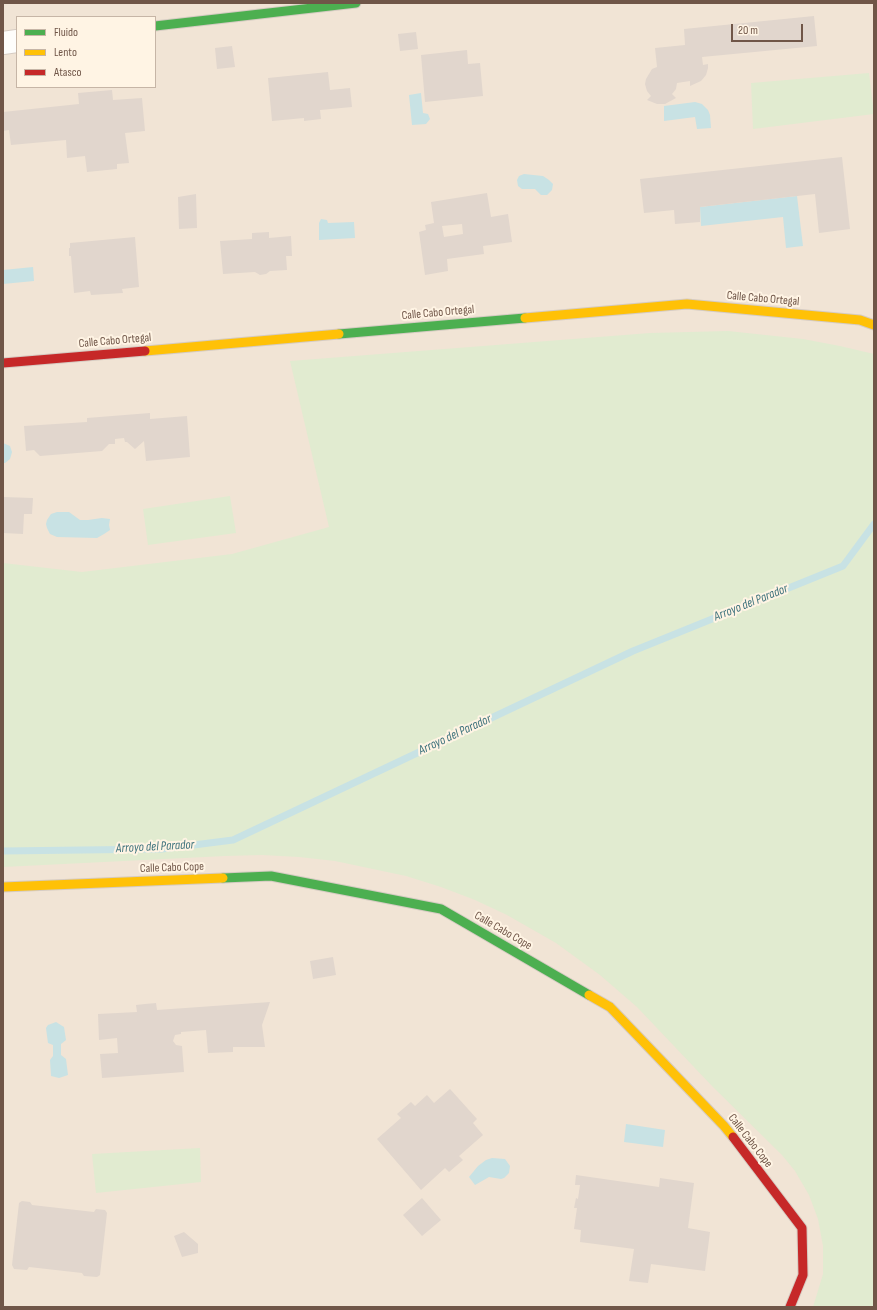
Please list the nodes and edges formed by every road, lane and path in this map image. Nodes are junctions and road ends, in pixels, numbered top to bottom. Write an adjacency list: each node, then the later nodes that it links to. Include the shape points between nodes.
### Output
1 (356, 3): 2 (street)
2 (156, 26)
3 (16, 41): 4 (street)
4 (3, 43)
5 (874, 325): 6 (street, Calle Cabo Ortegal, via 860,320 687,304)
6 (3, 363)
7 (3, 887): 8 (street, Calle Cabo Cope, via 271,876 442,909 610,1007 724,1126 802,1228 803,1275)
8 (790, 1307)

